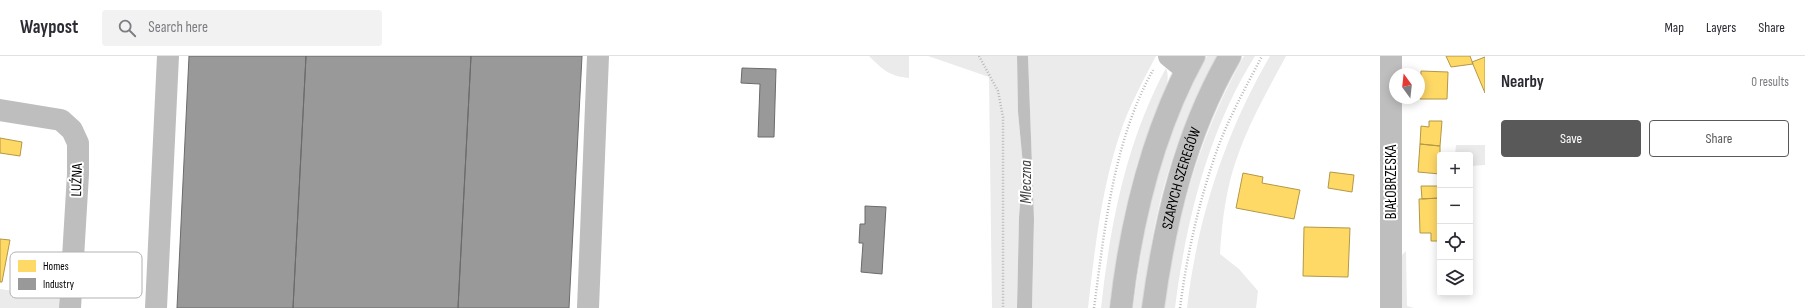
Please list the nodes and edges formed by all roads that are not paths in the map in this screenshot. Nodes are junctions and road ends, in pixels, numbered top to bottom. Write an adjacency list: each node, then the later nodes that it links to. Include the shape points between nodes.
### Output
1 (168, 56): 11 (main road)
2 (598, 56): 12 (main road)
3 (1230, 56): 14 (main road, SZARYCH SZEREGÓW, via 1207,101 1174,191)
4 (1391, 56): 15 (main road, BIAŁOBRZESKA)
5 (1162, 62): 6 (main road)
6 (1190, 63): 13 (main road, via 1168,111 1141,193)
7 (0, 110): 8 (main road, LUŹNA, via 61,120 72,130 78,143)
8 (73, 252)
9 (71, 298): 10 (main road, LUŹNA)
10 (70, 308)
11 (156, 308)
12 (588, 308)
13 (1121, 308)
14 (1153, 308)
15 (1391, 308)

